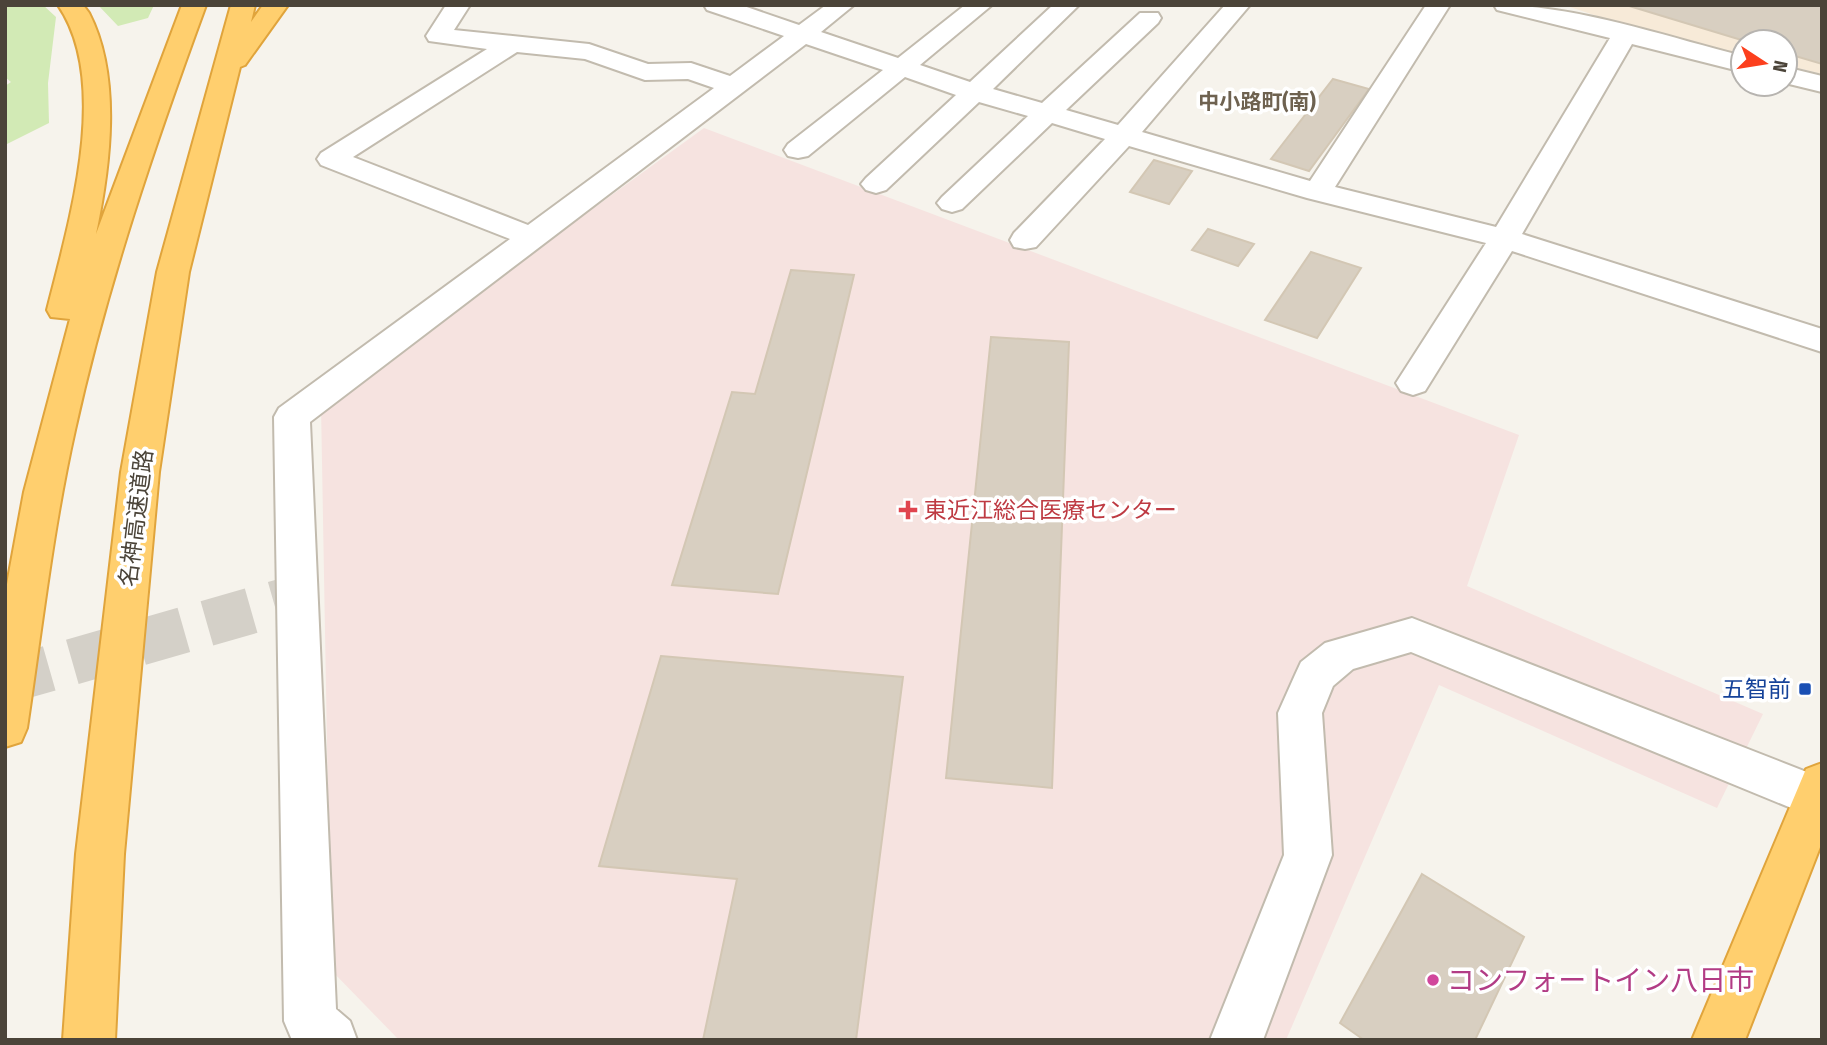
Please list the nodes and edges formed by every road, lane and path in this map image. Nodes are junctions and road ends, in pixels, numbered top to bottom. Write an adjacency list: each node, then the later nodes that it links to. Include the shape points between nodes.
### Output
1 (70, 5): 35 (highway, via 78,12 91,61 99,124 89,206 19,497)
2 (194, 5): 36 (highway, via 145,130 95,284 44,492)
3 (243, 5): 20 (highway, 名神高速道路)
4 (276, 5): 20 (highway)
5 (458, 5): 16 (street, via 438,36)
6 (716, 5): 15 (street)
7 (842, 5): 15 (street)
8 (980, 5): 18 (street)
9 (1067, 5): 23 (street)
10 (1238, 5): 25 (street)
11 (1438, 5): 28 (street)
12 (1506, 5): 14 (street)
13 (1149, 18): 24 (street)
14 (1625, 34): 17 (street); 31 (street)
15 (799, 35): 18 (street); 22 (street)
16 (512, 44): 22 (street, via 589,52 645,72 691,71); 30 (street, via 331,159)
17 (1729, 60)
18 (901, 69): 23 (street); 26 (street)
19 (1799, 79): 21 (street)
20 (220, 82): 38 (highway, 名神高速道路, via 173,272 140,472 100,854)
21 (1822, 85)
22 (734, 86): 30 (street)
23 (974, 92): 24 (street); 27 (street)
24 (1048, 112): 25 (street); 29 (street)
25 (1125, 134): 28 (street); 32 (street)
26 (798, 150)
27 (876, 184)
28 (1317, 192): 31 (street)
29 (952, 203)
30 (533, 237): 39 (street, via 292,417 310,1021)
31 (1504, 238): 33 (street); 34 (street)
32 (1025, 240)
33 (1822, 341)
34 (1413, 383)
35 (5, 631)
36 (5, 729)
37 (1820, 790): 40 (street, via 1412,635 1340,655 1317,675 1300,713 1308,855); 41 (highway)
38 (89, 1040)
39 (331, 1040)
40 (1236, 1040)
41 (1718, 1040)

